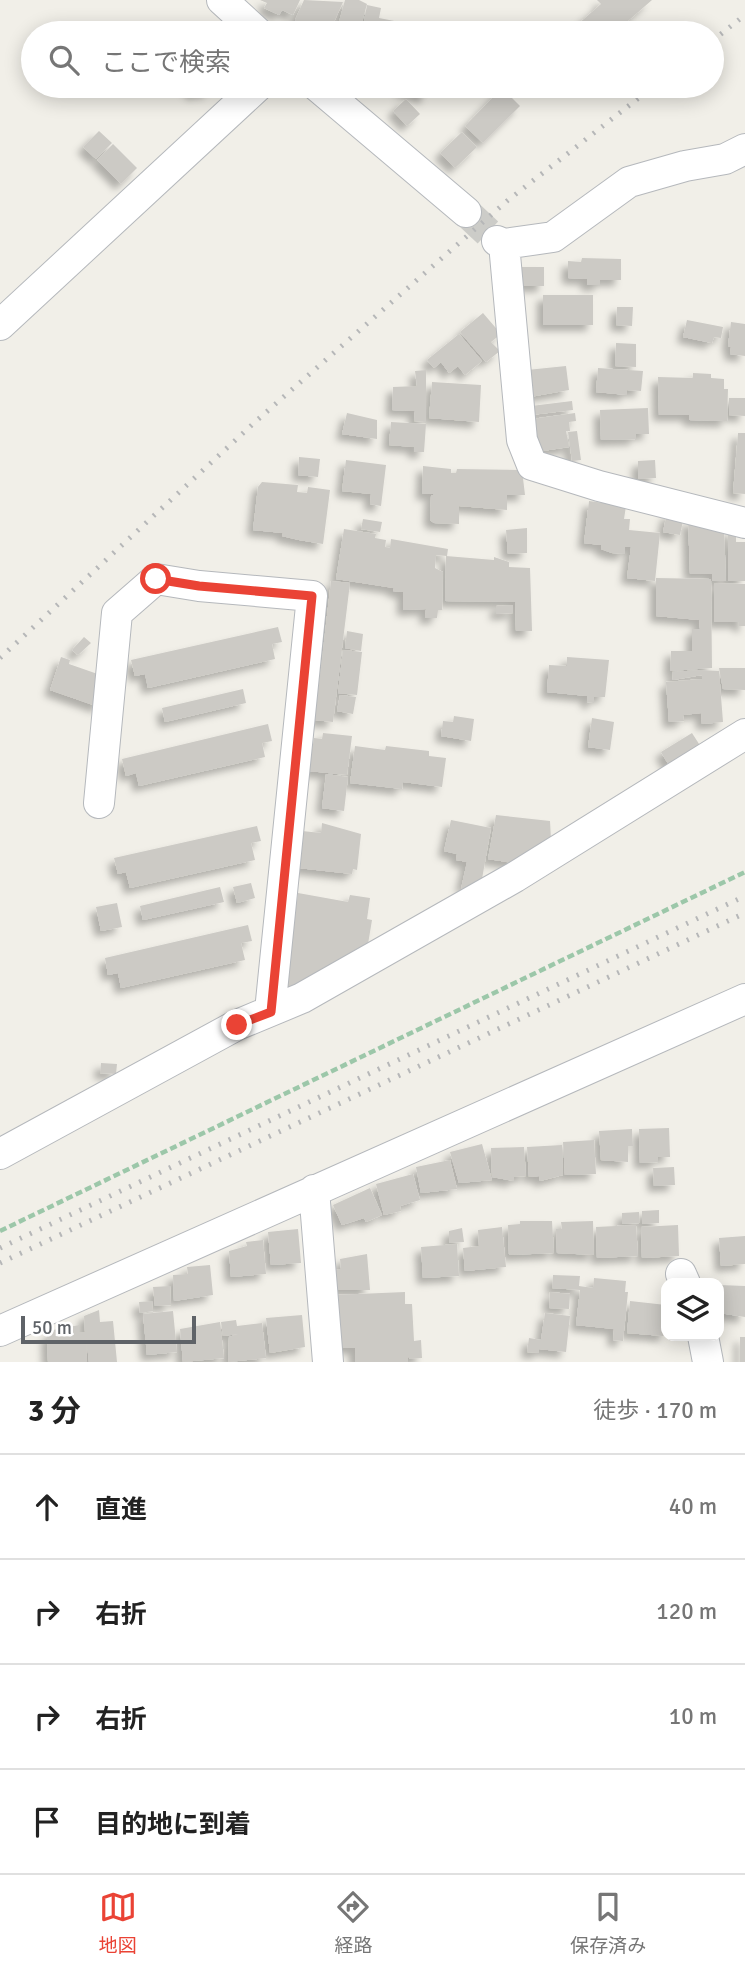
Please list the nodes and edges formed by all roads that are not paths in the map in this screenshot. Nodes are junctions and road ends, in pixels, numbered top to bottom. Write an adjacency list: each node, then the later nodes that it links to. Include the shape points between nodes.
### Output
1 (222, 0): 2 (street)
2 (245, 21)
3 (245, 98): 7 (street)
4 (331, 98): 6 (street)
5 (745, 149): 8 (street, via 725,159 629,182 553,237 500,242 522,440 533,465)
6 (466, 212)
7 (0, 325)
8 (745, 523)
9 (745, 734): 12 (street, via 515,877)
10 (99, 803): 12 (street, via 117,613 156,579 312,596)
11 (745, 999): 14 (street)
12 (271, 1012): 13 (street, via 237,1025)
13 (0, 1154)
14 (314, 1190): 15 (street); 17 (street)
15 (0, 1331)
16 (704, 1341): 18 (street)
17 (328, 1362)
18 (708, 1362)

